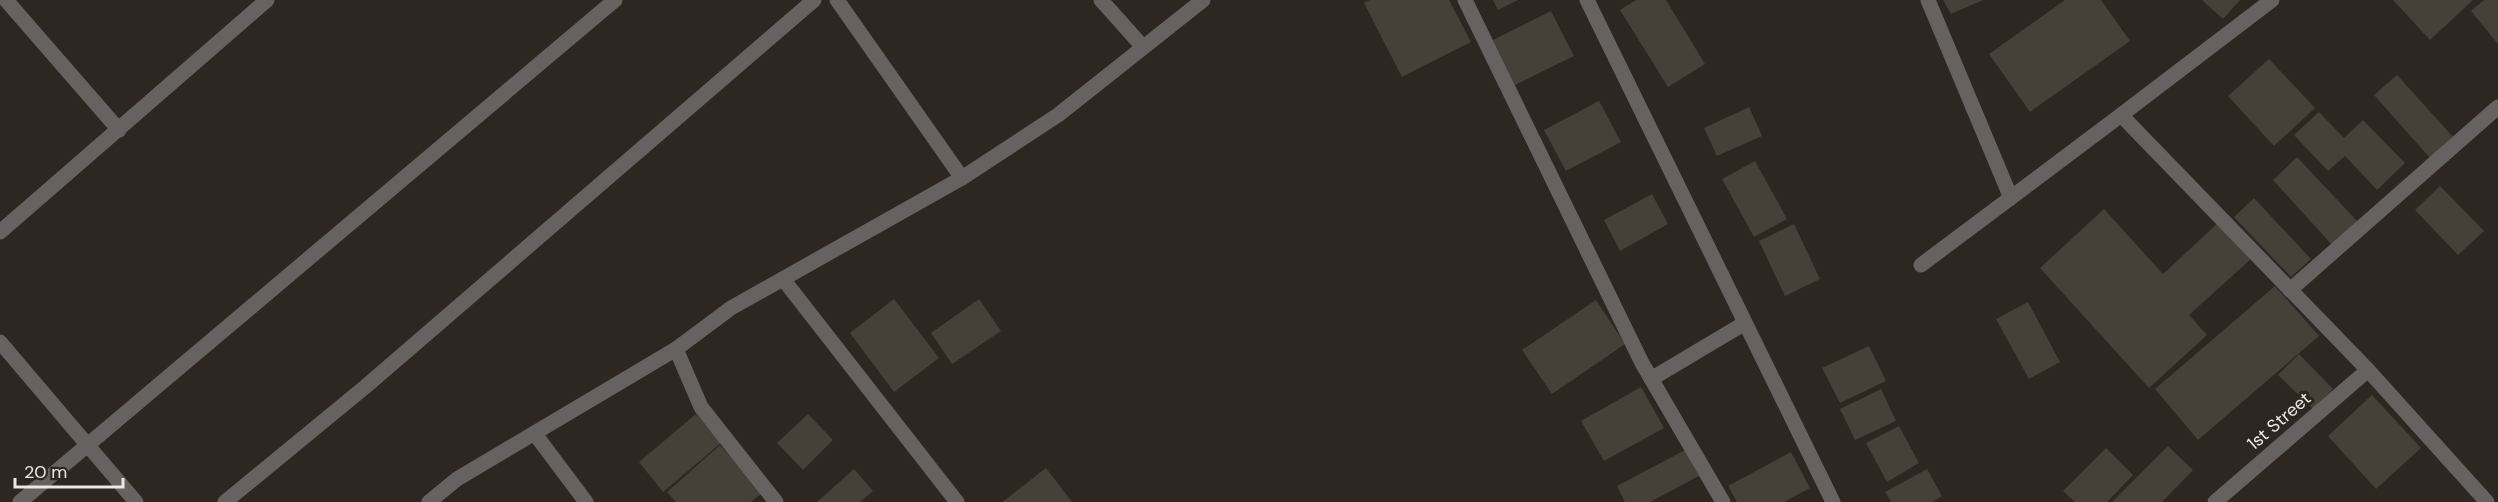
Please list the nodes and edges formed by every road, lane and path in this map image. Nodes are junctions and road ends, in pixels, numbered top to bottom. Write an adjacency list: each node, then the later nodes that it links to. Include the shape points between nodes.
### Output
1 (6, 0): 15 (street)
2 (267, 0): 15 (street)
3 (615, 0): 28 (street)
4 (814, 0): 31 (street, via 374,379)
5 (837, 0): 16 (street)
6 (1101, 0): 12 (street)
7 (1203, 0): 12 (street)
8 (1465, 0): 26 (street)
9 (1587, 0): 22 (street)
10 (1928, 0): 17 (street)
11 (2272, 0): 14 (street)
12 (1143, 47): 16 (street, via 1058,115)
13 (2498, 107): 21 (street)
14 (2121, 115): 17 (street); 21 (street)
15 (119, 130): 18 (street)
16 (962, 178): 20 (street)
17 (2011, 198): 19 (street)
18 (0, 232)
19 (1921, 265)
20 (783, 279): 24 (street, via 731,308); 35 (street)
21 (2290, 290): 25 (street)
22 (1745, 323): 26 (street); 37 (street)
23 (0, 342): 28 (street)
24 (676, 349): 27 (street); 34 (street, via 701,407)
25 (2368, 370): 38 (street, 1st Street); 39 (street)
26 (1651, 379): 36 (street)
27 (535, 434): 32 (street, via 457,479); 33 (street)
28 (86, 444): 29 (street); 30 (street)
29 (20, 502)
30 (136, 502)
31 (225, 502)
32 (429, 502)
33 (586, 502)
34 (776, 502)
35 (957, 502)
36 (1723, 502)
37 (1833, 502)
38 (2215, 502)
39 (2487, 502)

